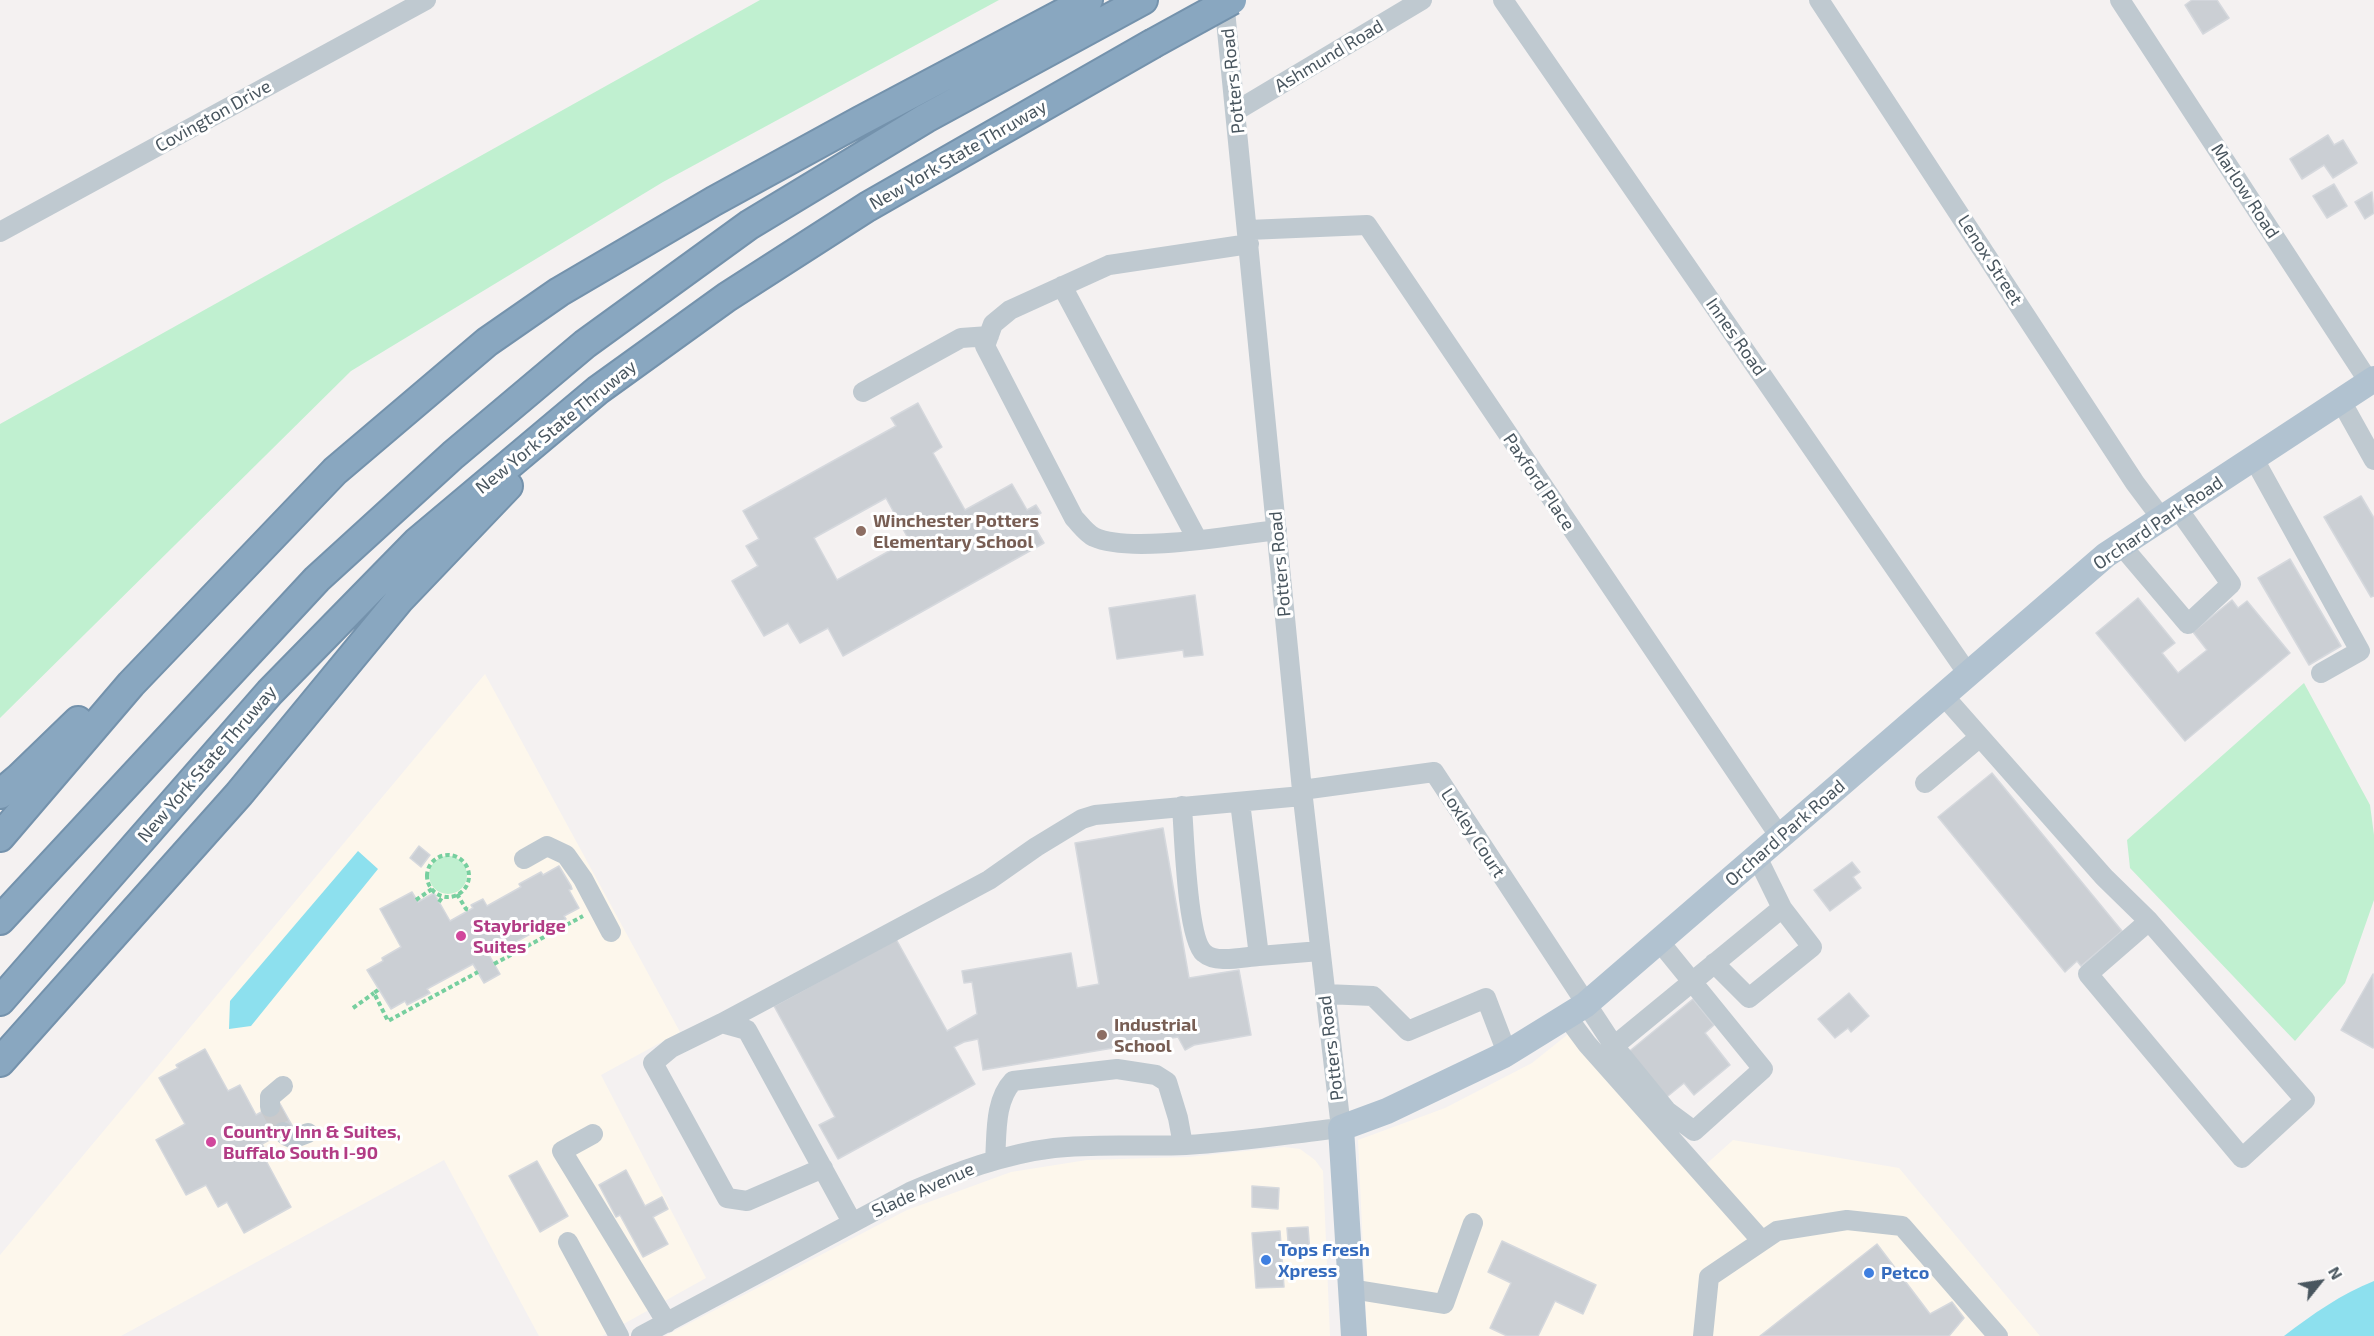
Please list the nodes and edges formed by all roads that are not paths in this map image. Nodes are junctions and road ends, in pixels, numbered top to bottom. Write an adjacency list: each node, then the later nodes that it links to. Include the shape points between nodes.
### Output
1 (426, 0): 11 (street, Covington Drive)
2 (1088, 0): 27 (highway, via 714,201 559,292 487,342 335,471)
3 (1143, 0): 40 (highway, via 926,118 749,225 585,344 453,454 317,579)
4 (1224, 0): 10 (street, Potters Road)
5 (1232, 0): 16 (highway, New York State Thruway, bridge, via 867,207 727,297)
6 (1422, 0): 10 (street, Ashmund Road)
7 (1503, 0): 26 (street, Innes Road)
8 (1820, 0): 21 (street, Lenox Street, via 2129,473)
9 (2120, 0): 15 (street, Marlow Road)
10 (1236, 111): 12 (street, Potters Road)
11 (0, 232)
12 (1248, 237): 13 (street, via 1109,265); 22 (street, Potters Road); 36 (street, Paxford Place, via 1367,225)
13 (1062, 286): 14 (street, via 1010,310 993,324); 23 (street)
14 (989, 336): 17 (street, via 961,338); 23 (street, via 985,346 1074,518 1092,536 1113,543 1140,545)
15 (2372, 381): 18 (main road, Orchard Park Road)
16 (598, 390): 49 (highway, New York State Thruway, via 417,542 286,675); 54 (highway, via 399,600 239,794)
17 (862, 392)
18 (2342, 401): 19 (main road, Orchard Park Road); 20 (street)
19 (2254, 459): 21 (main road, Orchard Park Road); 25 (street, via 2360,651)
20 (2374, 460)
21 (2170, 514): 24 (main road, Orchard Park Road); 24 (street, Lenox Street, via 2231,584 2187,624)
22 (1277, 530): 23 (street); 31 (street, Potters Road)
23 (1197, 539)
24 (2121, 545): 26 (main road, Orchard Park Road)
25 (2321, 673)
26 (1968, 674): 28 (main road, Orchard Park Road)
27 (131, 684): 32 (highway, via 79,720); 35 (highway)
28 (1943, 695): 29 (street); 36 (main road, Orchard Park Road)
29 (1980, 737): 30 (street); 41 (street, via 2104,877)
30 (1925, 783)
31 (1302, 793): 33 (street); 44 (street, Potters Road); 50 (street, Loxley Court, via 1434,772)
32 (0, 794)
33 (1240, 802): 34 (street); 45 (street)
34 (1182, 806): 45 (street, via 1195,940 1204,953 1217,958); 51 (street, via 1082,819 989,880)
35 (0, 837)
36 (1780, 837): 37 (main road, Orchard Park Road)
37 (1757, 856): 39 (street); 43 (main road, Orchard Park Road)
38 (524, 859): 42 (street, via 547,846 566,855)
39 (1782, 908): 46 (street); 46 (street, via 1812,946 1749,998)
40 (0, 920)
41 (2149, 921): 41 (street, via 2305,1100 2242,1158 2088,974)
42 (611, 932)
43 (1659, 941): 47 (street); 50 (main road, Orchard Park Road)
44 (1320, 951): 45 (street); 48 (street, Potters Road)
45 (1259, 956)
46 (1714, 963): 47 (street)
47 (1693, 981): 52 (street); 52 (street, via 1763,1069 1694,1131 1667,1111)
48 (1325, 994): 53 (street, via 1373,996 1408,1031 1486,998); 57 (street, Potters Road)
49 (0, 1001)
50 (1576, 1011): 52 (street); 53 (main road, Orchard Park Road); 66 (street, via 1587,1044)
51 (722, 1023): 63 (street, via 747,1030); 63 (street, via 671,1048 653,1063 727,1198 747,1201)
52 (1614, 1046)
53 (1507, 1053): 57 (main road, Orchard Park Road, via 1387,1111)
54 (0, 1062)
55 (283, 1086): 56 (street, via 270,1097)
56 (270, 1107)
57 (1341, 1128): 61 (street, Slade Avenue); 68 (main road)
58 (283, 1132): 59 (street, via 293,1138)
59 (308, 1133)
60 (593, 1134): 69 (street, via 562,1151)
61 (1183, 1145): 62 (street, Slade Avenue, via 1101,1145); 62 (street, via 1167,1082 1156,1075 1117,1069 1013,1081 1000,1109)
62 (995, 1160): 64 (street, Slade Avenue, via 938,1180)
63 (823, 1168): 64 (street)
64 (852, 1222): 69 (street, Slade Avenue)
65 (1473, 1223): 68 (street, via 1444,1304)
66 (1762, 1241): 73 (street, via 1709,1276); 74 (street, via 1777,1231 1847,1220 1902,1226)
67 (568, 1242): 70 (street)
68 (1351, 1289): 72 (main road)
69 (667, 1323): 71 (street, Slade Avenue)
70 (619, 1336)
71 (642, 1336)
72 (1354, 1336)
73 (1703, 1336)
74 (1998, 1336)

